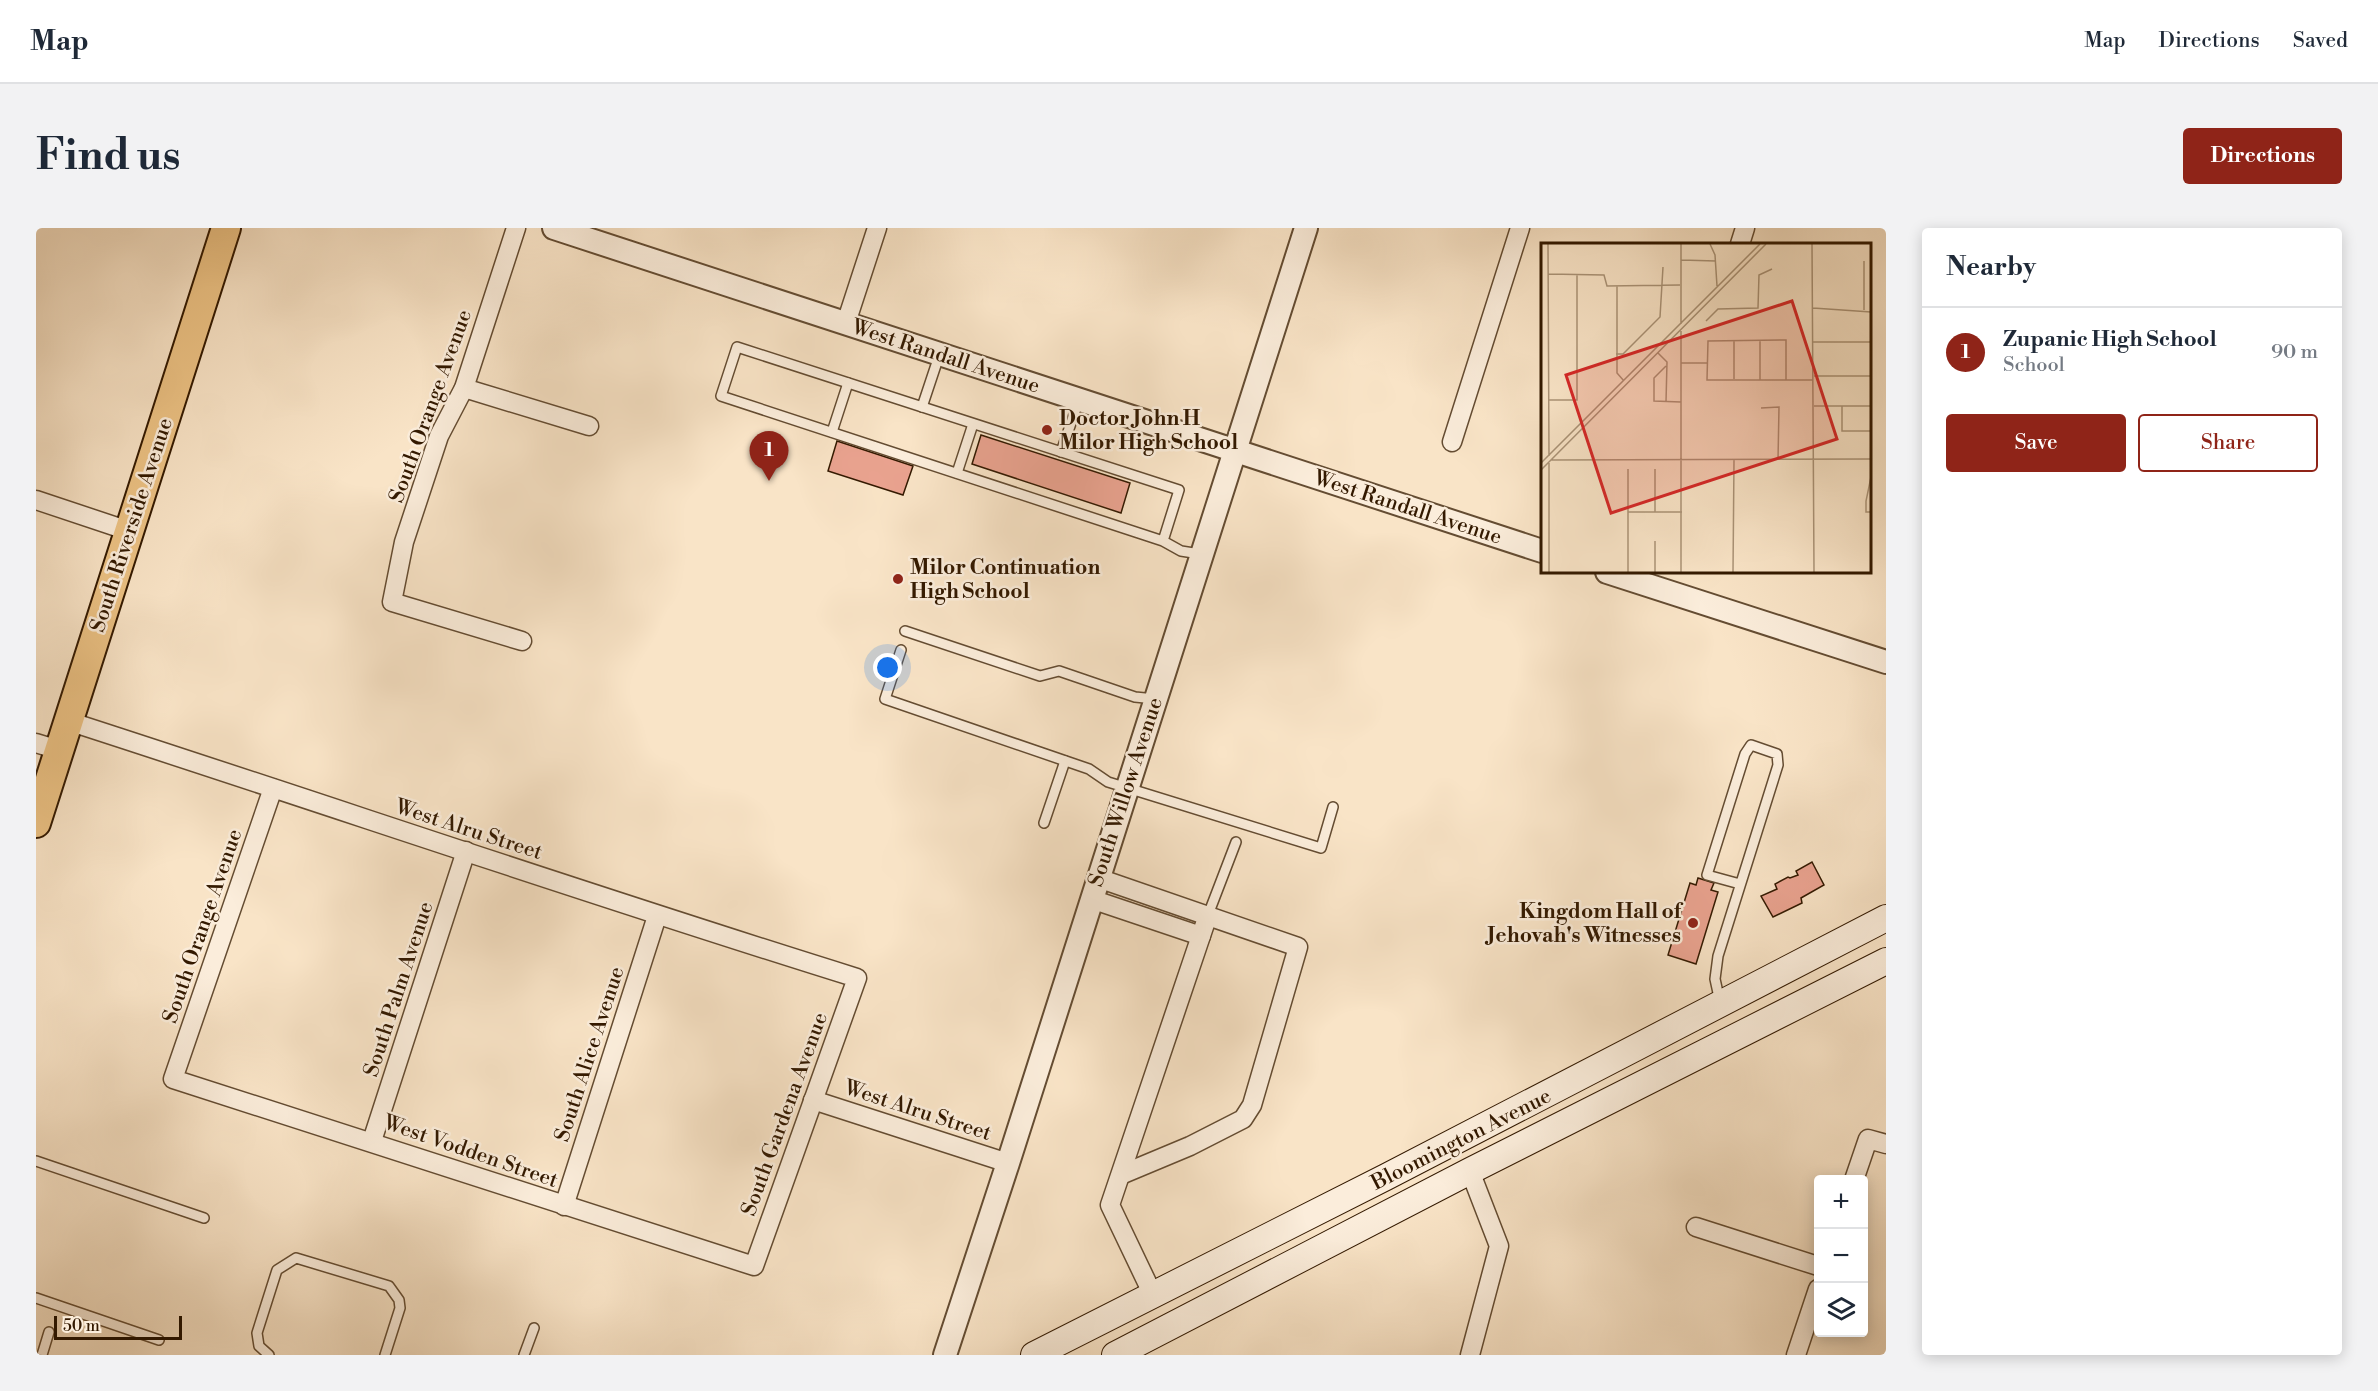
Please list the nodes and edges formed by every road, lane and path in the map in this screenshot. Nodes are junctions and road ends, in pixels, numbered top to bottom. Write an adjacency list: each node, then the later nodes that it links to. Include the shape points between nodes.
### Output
1 (226, 228): 23 (main road, South Riverside Avenue)
2 (516, 228): 12 (street, South Orange Avenue)
3 (877, 228): 9 (street)
4 (1306, 228): 19 (street, South Willow Avenue)
5 (1520, 228): 18 (street)
6 (1745, 228): 8 (street)
7 (568, 230): 9 (street, West Randall Avenue)
8 (1740, 243)
9 (846, 323): 10 (street, West Randall Avenue)
10 (940, 354): 13 (street, West Randall Avenue); 14 (lane)
11 (848, 383): 14 (lane); 17 (lane); 17 (lane, via 737,347 722,396)
12 (464, 388): 16 (street); 29 (street, South Orange Avenue, via 439,436 404,543 392,602)
13 (1079, 400): 19 (street, West Randall Avenue); 20 (lane)
14 (922, 407): 15 (lane)
15 (973, 424): 20 (lane); 21 (lane)
16 (589, 426)
17 (832, 432): 21 (lane)
18 (1452, 442)
19 (1233, 450): 25 (street, West Randall Avenue); 26 (street, South Willow Avenue)
20 (1061, 452): 24 (lane, via 1179,490)
21 (957, 473): 24 (lane)
22 (36, 500): 23 (street)
23 (129, 531): 33 (main road, South Riverside Avenue)
24 (1163, 542): 26 (lane, via 1181,552)
25 (1541, 551)
26 (1201, 554): 32 (street, South Willow Avenue)
27 (1610, 573): 31 (street)
28 (905, 631): 32 (lane, via 1040,676 1059,670 1135,697)
29 (522, 641)
30 (901, 650): 35 (lane, via 885,699)
31 (1886, 662)
32 (1155, 699): 36 (street, South Willow Avenue)
33 (68, 721): 34 (main road, South Riverside Avenue); 37 (street, West Alru Street)
34 (48, 747): 39 (main road, South Riverside Avenue)
35 (1065, 761): 36 (lane); 40 (lane)
36 (1127, 787): 38 (lane, via 1321,848); 44 (street, South Willow Avenue)
37 (273, 788): 42 (street, West Alru Street); 52 (street, South Orange Avenue)
38 (1333, 807)
39 (36, 823)
40 (1044, 823)
41 (1236, 842): 45 (lane)
42 (466, 851): 46 (street, West Alru Street); 54 (street, South Palm Avenue)
43 (1740, 884): 43 (lane, via 1778,765 1777,754 1751,746 1745,754 1707,874); 51 (lane, via 1714,979)
44 (1095, 888): 45 (street); 48 (street); 57 (street, South Willow Avenue)
45 (1208, 915): 48 (street); 59 (street, via 1298,947 1252,1105 1243,1119)
46 (657, 916): 50 (street, West Alru Street); 61 (street, South Alice Avenue)
47 (1886, 918): 51 (main road, Bloomington Avenue)
48 (1201, 936): 59 (street)
49 (1886, 962): 58 (main road, Bloomington Avenue)
50 (857, 978): 53 (street, South Gardena Avenue)
51 (1721, 1004): 66 (main road, Bloomington Avenue)
52 (173, 1079): 54 (street, West Vodden Street)
53 (813, 1100): 57 (street, West Alru Street); 65 (street, South Gardena Avenue)
54 (372, 1141): 61 (street, West Vodden Street)
55 (1886, 1144): 60 (street, via 1868,1138)
56 (36, 1161): 62 (lane)
57 (1008, 1163): 76 (street, South Willow Avenue)
58 (1470, 1171): 78 (main road, Bloomington Avenue); 79 (street, via 1499,1246)
59 (1122, 1174): 66 (street, via 1110,1205)
60 (1855, 1175)
61 (564, 1206): 65 (street, West Vodden Street)
62 (204, 1218)
63 (1696, 1227): 64 (street)
64 (1814, 1265)
65 (754, 1266)
66 (1153, 1295): 77 (main road, Bloomington Avenue)
67 (36, 1298): 71 (lane)
68 (1814, 1300): 80 (street)
69 (534, 1328): 75 (lane)
70 (49, 1332): 72 (lane)
71 (159, 1340)
72 (42, 1355)
73 (269, 1355): 74 (lane, via 259,1346 257,1333 277,1270 296,1258 389,1286 400,1308)
74 (386, 1355)
75 (524, 1355)
76 (945, 1355)
77 (1034, 1355)
78 (1115, 1355)
79 (1470, 1355)
80 (1796, 1355)

